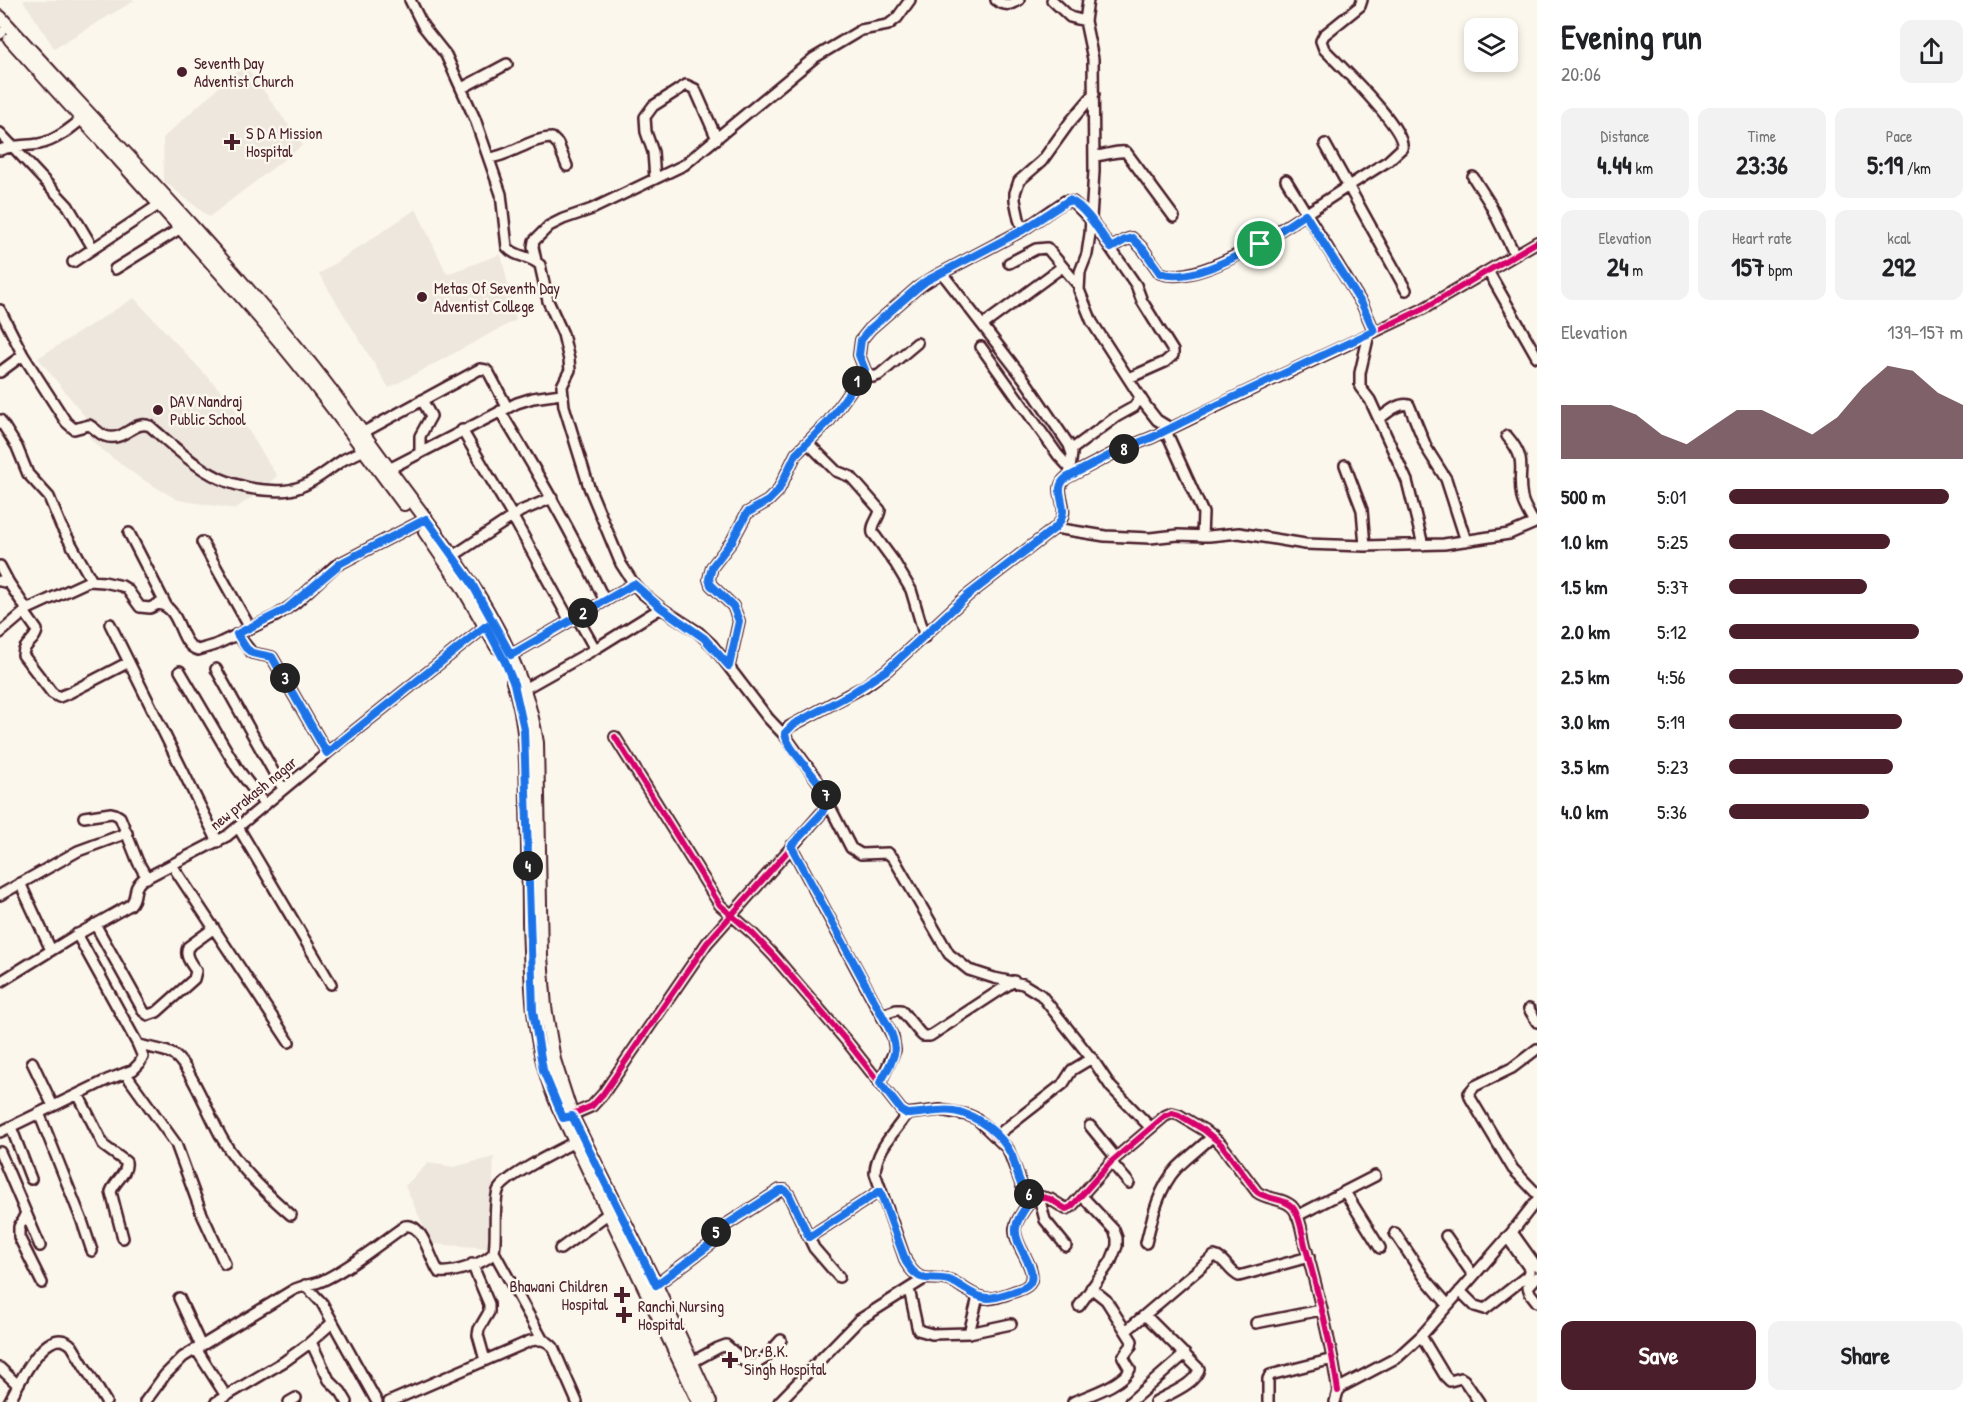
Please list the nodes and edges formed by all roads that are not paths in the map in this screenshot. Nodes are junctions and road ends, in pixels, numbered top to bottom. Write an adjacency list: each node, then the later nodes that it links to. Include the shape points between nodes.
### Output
1 (410, 0): 12 (street, via 423,26 446,55)
2 (910, 0): 16 (street, via 893,22 861,30 814,58)
3 (996, 0): 4 (street, via 1004,4)
4 (1019, 0)
5 (1052, 0): 9 (street, via 1070,17)
6 (1088, 0): 9 (street)
7 (1362, 0): 26 (street, via 1321,41 1324,49 1388,117 1404,144 1388,161)
8 (0, 17): 64 (main road, via 274,320)
9 (1085, 21): 13 (street, via 1092,51)
10 (1, 31): 14 (main road)
11 (507, 64): 12 (street)
12 (462, 88): 21 (street)
13 (1094, 94): 20 (street); 32 (street, via 1042,161 1019,181 1015,200)
14 (82, 119): 18 (street, via 47,142); 27 (main road)
15 (0, 133): 18 (street)
16 (717, 139): 24 (street, via 689,162); 24 (street, via 692,86 686,85 653,106 645,117 645,125)
17 (1325, 144): 26 (street)
18 (11, 146): 19 (street); 34 (street, via 69,206)
19 (0, 150)
20 (1094, 156): 29 (street, via 1126,152); 30 (street)
21 (489, 158): 22 (street, via 552,138); 37 (street, via 503,204 507,247)
22 (567, 166)
23 (1473, 177): 36 (street)
24 (655, 179): 37 (street, via 549,226 534,241)
25 (1286, 180): 28 (street)
26 (1348, 186): 28 (street); 45 (street)
27 (160, 204): 31 (main road); 34 (street)
28 (1305, 214): 35 (street, via 1243,253 1183,274 1160,273 1132,238); 48 (street, via 1363,306)
29 (1174, 217)
30 (1091, 220): 32 (street, via 1069,200); 35 (street); 44 (street)
31 (181, 228): 41 (street); 67 (main road, via 267,325)
32 (1023, 230): 43 (street)
33 (1537, 242): 36 (street)
34 (93, 248): 38 (street)
35 (1111, 248): 55 (street, via 1173,351 1165,363)
36 (1515, 255): 42 (street)
37 (536, 261): 56 (street, via 568,353 570,370)
38 (73, 262)
39 (1009, 263): 40 (street, via 1045,247)
40 (1062, 267): 44 (street); 47 (street)
41 (115, 269)
42 (1488, 271): 48 (street, via 1423,309); 52 (street)
43 (942, 273): 47 (street); 53 (street, via 917,288 861,340 859,355)
44 (1079, 286): 55 (street, via 1092,322)
45 (1406, 290)
46 (0, 310): 51 (street)
47 (983, 326): 68 (street)
48 (1372, 332): 60 (street, via 1360,387); 62 (street)
49 (917, 343): 53 (street, via 879,375 873,377)
50 (981, 347): 72 (street)
51 (23, 355): 54 (street); 67 (street, via 70,427 89,425 110,437 145,424 186,458 229,484 261,490 295,489)
52 (1537, 357)
53 (865, 370): 66 (street, via 829,421)
54 (0, 372)
55 (1129, 378): 57 (street)
56 (561, 394): 59 (street, via 525,399); 88 (street, via 589,487 621,564)
57 (1140, 397): 62 (street); 68 (street, via 1134,407)
58 (422, 400): 59 (street, via 480,369 489,373); 64 (street); 69 (street, via 431,416 420,435)
59 (504, 409): 63 (street); 73 (street)
60 (1378, 419): 80 (street, via 1400,405 1409,405 1427,450 1446,479); 82 (street, via 1407,481)
61 (0, 420): 86 (street, via 28,474 49,497)
62 (1168, 429): 72 (street); 79 (street, via 1203,513)
63 (462, 430): 69 (street); 74 (street)
64 (362, 433): 71 (main road)
65 (1507, 436): 76 (street, via 1520,453 1522,497)
66 (808, 443): 99 (street, via 836,471 851,477 878,507 880,513 873,533 911,590); 103 (street, via 792,459 778,491 747,513 710,573 711,585 733,606 739,621)
67 (364, 450): 75 (main road)
68 (1071, 450): 72 (street)
69 (420, 452): 71 (street)
70 (1345, 465): 83 (street, via 1362,510)
71 (389, 469): 75 (main road)
72 (1069, 472): 77 (street, via 1059,487 1064,510)
73 (552, 498): 74 (street); 89 (street)
74 (513, 517): 84 (street); 93 (street)
75 (422, 521): 84 (main road); 95 (main road); 96 (street, via 335,566 285,610)
76 (1536, 523): 80 (street, via 1509,534)
77 (1055, 528): 79 (street, via 1105,536); 99 (street, via 967,596)
78 (129, 533): 90 (street)
79 (1202, 536): 83 (street, via 1239,533 1305,544)
80 (1466, 541): 82 (street)
81 (202, 542): 96 (street)
82 (1423, 545): 83 (street)
83 (1365, 546)
84 (453, 556): 101 (main road)
85 (0, 566): 87 (street)
86 (92, 581): 90 (street, via 122,586 141,607); 92 (street)
87 (5, 582): 92 (street)
88 (634, 584): 89 (street); 91 (street)
89 (605, 601): 93 (street)
90 (167, 607): 98 (street, via 194,650)
91 (661, 608): 100 (street); 103 (street, via 704,638)
92 (27, 611): 97 (street); 102 (street, via 37,630 25,646 24,655 58,697)
93 (574, 619): 100 (street); 101 (street)
94 (110, 624): 102 (street)
95 (486, 626): 109 (street, new prakash nagar); 144 (main road, via 514,684 524,729 533,1011 543,1070)
96 (250, 628): 98 (street)
97 (0, 633)
98 (237, 634): 109 (street, via 252,653 272,657)
99 (925, 637): 108 (street, via 865,686 789,727)
100 (596, 649): 106 (street)
101 (511, 655): 106 (main road)
102 (129, 662): 116 (street)
103 (729, 666): 108 (street)
104 (216, 669): 110 (street)
105 (180, 671): 112 (street, via 237,768)
106 (524, 689): 144 (main road, via 537,743 545,1007)
107 (615, 737): 122 (street, via 720,905)
108 (786, 737): 111 (street)
109 (327, 753): 110 (street, new prakash nagar)
110 (283, 789): 112 (street, new prakash nagar)
111 (828, 801): 117 (street); 127 (street, via 851,848 861,854 888,853 894,859 949,954 969,970)
112 (265, 804): 114 (street, new prakash nagar)
113 (84, 817): 115 (street, via 115,813)
114 (238, 827): 116 (street, new prakash nagar); 129 (street)
115 (127, 833): 119 (street); 120 (street, via 78,851)
116 (218, 842): 118 (street, new prakash nagar)
117 (791, 846): 122 (street); 131 (street)
118 (172, 865): 119 (street, new prakash nagar); 124 (street)
119 (147, 878): 123 (street, via 136,886 130,905)
120 (20, 883): 121 (street); 126 (street)
121 (0, 894)
122 (732, 915): 139 (street, via 774,956); 144 (street, via 702,950 603,1094 592,1106)
123 (95, 924): 124 (street, via 148,1015 157,1012 194,979 196,971 186,951); 125 (street)
124 (214, 928): 133 (street)
125 (77, 934): 126 (street); 134 (street)
126 (51, 950): 128 (street)
127 (1014, 981): 131 (street, via 930,1036 923,1036 901,1011); 136 (street, via 1041,995)
128 (0, 982)
129 (331, 984)
130 (1529, 1009): 132 (street)
131 (882, 1015): 139 (street, via 896,1050)
132 (1537, 1022)
133 (289, 1042)
134 (139, 1045): 138 (street, via 143,1057); 165 (street, via 171,1053 180,1060 234,1158)
135 (1537, 1049): 159 (street, via 1469,1093 1513,1169)
136 (1092, 1058): 147 (street, via 1111,1087); 149 (street, via 1072,1070 1063,1084)
137 (32, 1062): 141 (street)
138 (125, 1073): 140 (street); 180 (street, via 176,1144)
139 (880, 1083): 143 (street)
140 (78, 1094): 141 (street); 171 (street, via 104,1146 126,1162 126,1170 111,1192)
141 (53, 1106): 142 (street)
142 (39, 1113): 146 (street); 177 (street)
143 (907, 1114): 149 (street, via 940,1110 968,1114); 157 (street, via 878,1157 875,1173)
144 (568, 1117): 151 (main road)
145 (1090, 1126): 153 (street)
146 (11, 1127): 148 (street); 155 (street)
147 (1151, 1128): 150 (street, via 1172,1113); 153 (street)
148 (0, 1132)
149 (996, 1136): 160 (street, via 1008,1149 1023,1188)
150 (1213, 1136): 166 (street, via 1257,1192 1289,1204); 172 (street, via 1168,1179)
151 (579, 1140): 163 (main road); 178 (street, via 502,1185); 189 (main road)
152 (0, 1152): 164 (street)
153 (1114, 1160): 156 (street); 161 (street)
154 (1375, 1176): 158 (street)
155 (31, 1179)
156 (1129, 1183)
157 (880, 1191): 170 (street); 186 (street, via 906,1262 915,1275)
158 (1345, 1192): 166 (street); 175 (street)
159 (1537, 1194)
160 (1036, 1196): 161 (street, via 1068,1209); 174 (street, via 1045,1220); 193 (street, via 1016,1227 1017,1240 1032,1271 1030,1283 996,1298)
161 (1082, 1196): 191 (street, via 1117,1238 1114,1254)
162 (1537, 1200): 168 (street)
163 (609, 1213): 176 (street); 227 (main road)
164 (26, 1214): 173 (street); 187 (street, via 19,1237)
165 (291, 1215)
166 (1297, 1216): 179 (street)
167 (1395, 1233): 196 (street)
168 (1510, 1235): 182 (street); 183 (street); 192 (street, via 1529,1268 1527,1276 1485,1309 1475,1306)
169 (1446, 1236): 183 (street)
170 (809, 1237): 184 (street); 189 (street, via 789,1195 780,1190 718,1230 711,1244)
171 (123, 1238)
172 (1146, 1243)
173 (40, 1246)
174 (1066, 1246)
175 (1380, 1248)
176 (560, 1249)
177 (92, 1251)
178 (494, 1252): 181 (street); 206 (street)
179 (1309, 1257): 198 (street); 199 (street, via 1239,1275 1214,1256)
180 (225, 1264)
181 (472, 1264): 188 (street, via 439,1272 420,1234 410,1225 337,1273); 212 (street, via 489,1304 489,1312 478,1329)
182 (1537, 1267)
183 (1473, 1275): 192 (street)
184 (839, 1277)
185 (1537, 1277): 195 (street, via 1528,1287)
186 (924, 1279): 190 (street); 193 (street, via 951,1281)
187 (42, 1283)
188 (305, 1285): 200 (street); 209 (street)
189 (656, 1285): 213 (main road)
190 (909, 1288): 204 (street, via 918,1330 932,1334); 229 (street, via 852,1326)
191 (1091, 1288): 197 (street); 203 (street, via 1106,1300)
192 (1460, 1291): 196 (street)
193 (978, 1297): 204 (street)
194 (179, 1298): 209 (street)
195 (1537, 1302)
196 (1448, 1305): 205 (street)
197 (1079, 1306)
198 (1321, 1310): 201 (street); 211 (street)
199 (1145, 1315): 203 (street); 210 (street)
200 (332, 1323): 208 (street); 224 (street)
201 (1256, 1323)
202 (1011, 1324): 204 (street)
203 (1126, 1331): 220 (street, via 1132,1342 1123,1358 1129,1372)
204 (969, 1333)
205 (1421, 1336): 216 (street, via 1398,1357); 235 (street, via 1444,1376 1449,1381 1464,1380)
206 (542, 1340): 212 (street, via 530,1341); 226 (street, via 553,1347)
207 (781, 1340): 213 (street, via 754,1365 746,1363 726,1345)
208 (311, 1342): 219 (street); 223 (street, via 329,1380)
209 (199, 1347): 218 (street, via 174,1365); 219 (street)
210 (1185, 1354): 231 (street); 232 (street, via 1199,1369 1196,1377)
211 (1333, 1359): 216 (street); 233 (street, via 1270,1375)
212 (485, 1360): 217 (street)
213 (692, 1362): 228 (main road)
214 (0, 1368): 215 (street)
215 (18, 1385): 221 (street); 222 (street, via 34,1357 61,1339 72,1346)
216 (1338, 1391): 234 (street)
217 (408, 1399): 225 (street)
218 (151, 1400)
219 (220, 1400)
220 (1085, 1400): 230 (street)
221 (9, 1402)
222 (106, 1402)
223 (346, 1402)
224 (377, 1402)
225 (388, 1402)
226 (577, 1402)
227 (699, 1402)
228 (710, 1402)
229 (779, 1402)
230 (1073, 1402)
231 (1130, 1402)
232 (1155, 1402)
233 (1268, 1402)
234 (1335, 1402)
235 (1479, 1402)

